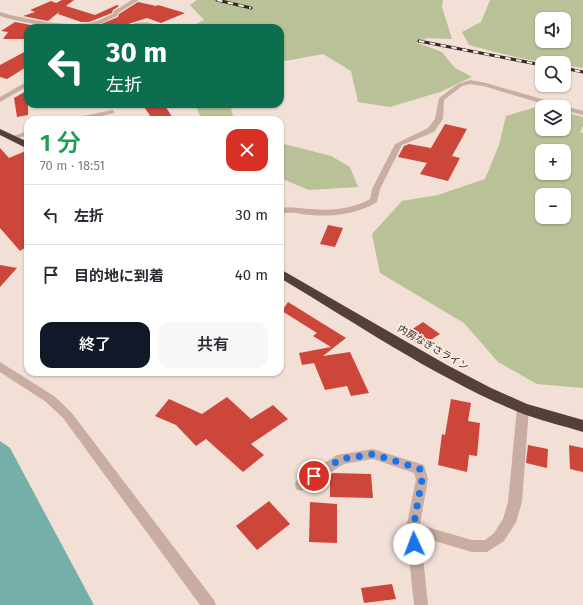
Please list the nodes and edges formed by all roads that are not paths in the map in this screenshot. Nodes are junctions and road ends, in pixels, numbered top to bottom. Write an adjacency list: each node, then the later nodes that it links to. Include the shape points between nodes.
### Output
1 (136, 0): 4 (street, via 115,15)
2 (1, 15): 3 (street)
3 (52, 24)
4 (93, 24)
5 (24, 85): 6 (street)
6 (0, 100)
7 (538, 100): 16 (street, via 484,84 460,84 441,99 439,119 431,130 399,144 376,189 374,200 364,207 346,211)
8 (571, 110): 10 (street)
9 (112, 112): 11 (street)
10 (583, 113)
11 (93, 116)
12 (0, 132): 14 (highway)
13 (24, 134): 14 (street)
14 (12, 138): 15 (highway)
15 (24, 144)
16 (284, 210)
17 (284, 275): 19 (highway, 内房なぎさライン, via 442,369)
18 (0, 366): 23 (street, via 50,399 67,415)
19 (523, 408): 20 (highway, 内房なぎさライン); 22 (street, via 515,502 509,522 499,537 487,546 472,546)
20 (583, 426)
21 (301, 484): 22 (street, via 341,459 373,454 420,469 422,479)
22 (413, 529): 24 (street)
23 (209, 605)
24 (421, 605)

